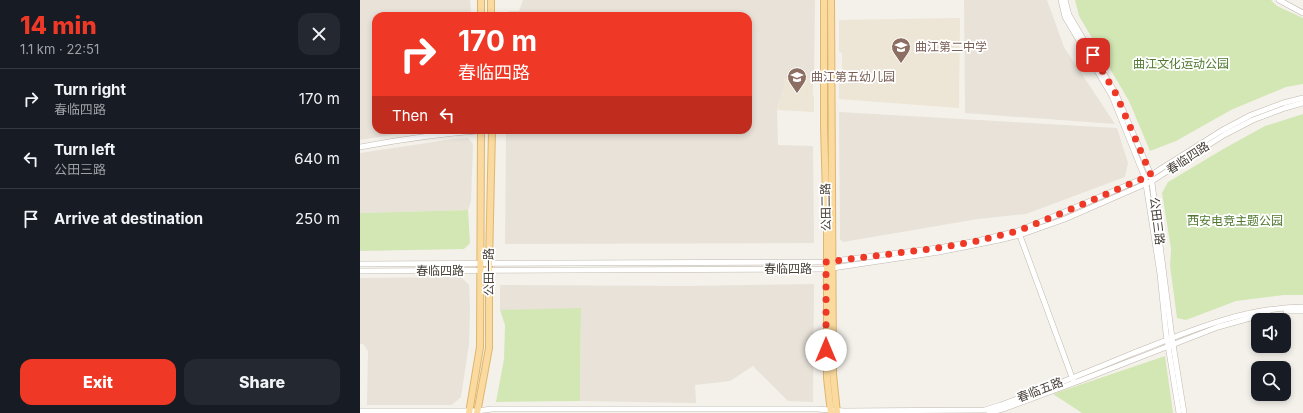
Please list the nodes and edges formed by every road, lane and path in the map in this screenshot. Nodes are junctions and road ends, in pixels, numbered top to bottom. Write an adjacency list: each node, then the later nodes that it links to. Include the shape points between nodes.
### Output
1 (481, 0): 8 (main road)
2 (491, 0): 9 (main road)
3 (824, 0): 22 (main road, 公田二路, via 824,127)
4 (831, 0): 22 (main road, 公田二路)
5 (1061, 0): 18 (street, 公田三路, via 1065,17 1112,96)
6 (1065, 0): 17 (street, 公田三路, via 1069,15 1116,94)
7 (1279, 0): 10 (street)
8 (481, 12)
9 (491, 12)
10 (1303, 13)
11 (1303, 98): 17 (street, 春临四路, via 1251,115)
12 (1303, 103): 19 (street, 春临四路, via 1247,123)
13 (441, 134): 16 (street)
14 (481, 134): 23 (main road, 公田一路)
15 (491, 134): 24 (main road, 公田一路)
16 (360, 147)
17 (1151, 175): 18 (street, 春临四路); 19 (street, 公田三路)
18 (1144, 178): 20 (street, 公田三路); 21 (street, 春临四路)
19 (1152, 181): 20 (street, 春临四路); 33 (street, 公田三路)
20 (1146, 184): 21 (street, 春临四路, via 1065,219); 33 (street, 公田三路)
21 (1019, 233): 22 (street, 春临四路, via 938,248); 27 (street, 春临四路, via 999,240 939,252); 35 (street)
22 (830, 261): 24 (street, 春临四路); 26 (main road, 公田二路); 27 (main road, 公田二路)
23 (480, 263): 24 (street, 春临四路); 25 (street, 春临四路); 30 (main road, 公田一路)
24 (489, 263): 28 (main road, 公田一路)
25 (360, 264)
26 (826, 268): 27 (street, 春临四路); 28 (street, 春临四路); 39 (main road, 公田二路, via 827,378)
27 (833, 268): 39 (main road, 公田二路)
28 (489, 270): 30 (street, 春临四路); 38 (main road, 公田一路, via 489,348)
29 (360, 271): 30 (street, 春临四路)
30 (480, 271): 37 (main road, 公田一路, via 480,347)
31 (1303, 307): 33 (street, 春临五路, via 1225,318)
32 (1303, 311): 34 (street, 春临五路, via 1247,318)
33 (1170, 339): 34 (street, 公田三路); 35 (street, 春临五路)
34 (1171, 345): 35 (street, 春临五路); 42 (street, 公田三路); 43 (street, 公田三路)
35 (1073, 380): 39 (street, 春临五路, via 985,410); 41 (street, 春临五路)
36 (360, 411): 37 (street, 春临五路)
37 (469, 412): 38 (street, 春临五路)
38 (477, 412): 39 (street, 春临五路, via 492,409); 40 (street, 春临五路)
39 (833, 412)
40 (491, 413)
41 (989, 413)
42 (1179, 413)
43 (1184, 413)

